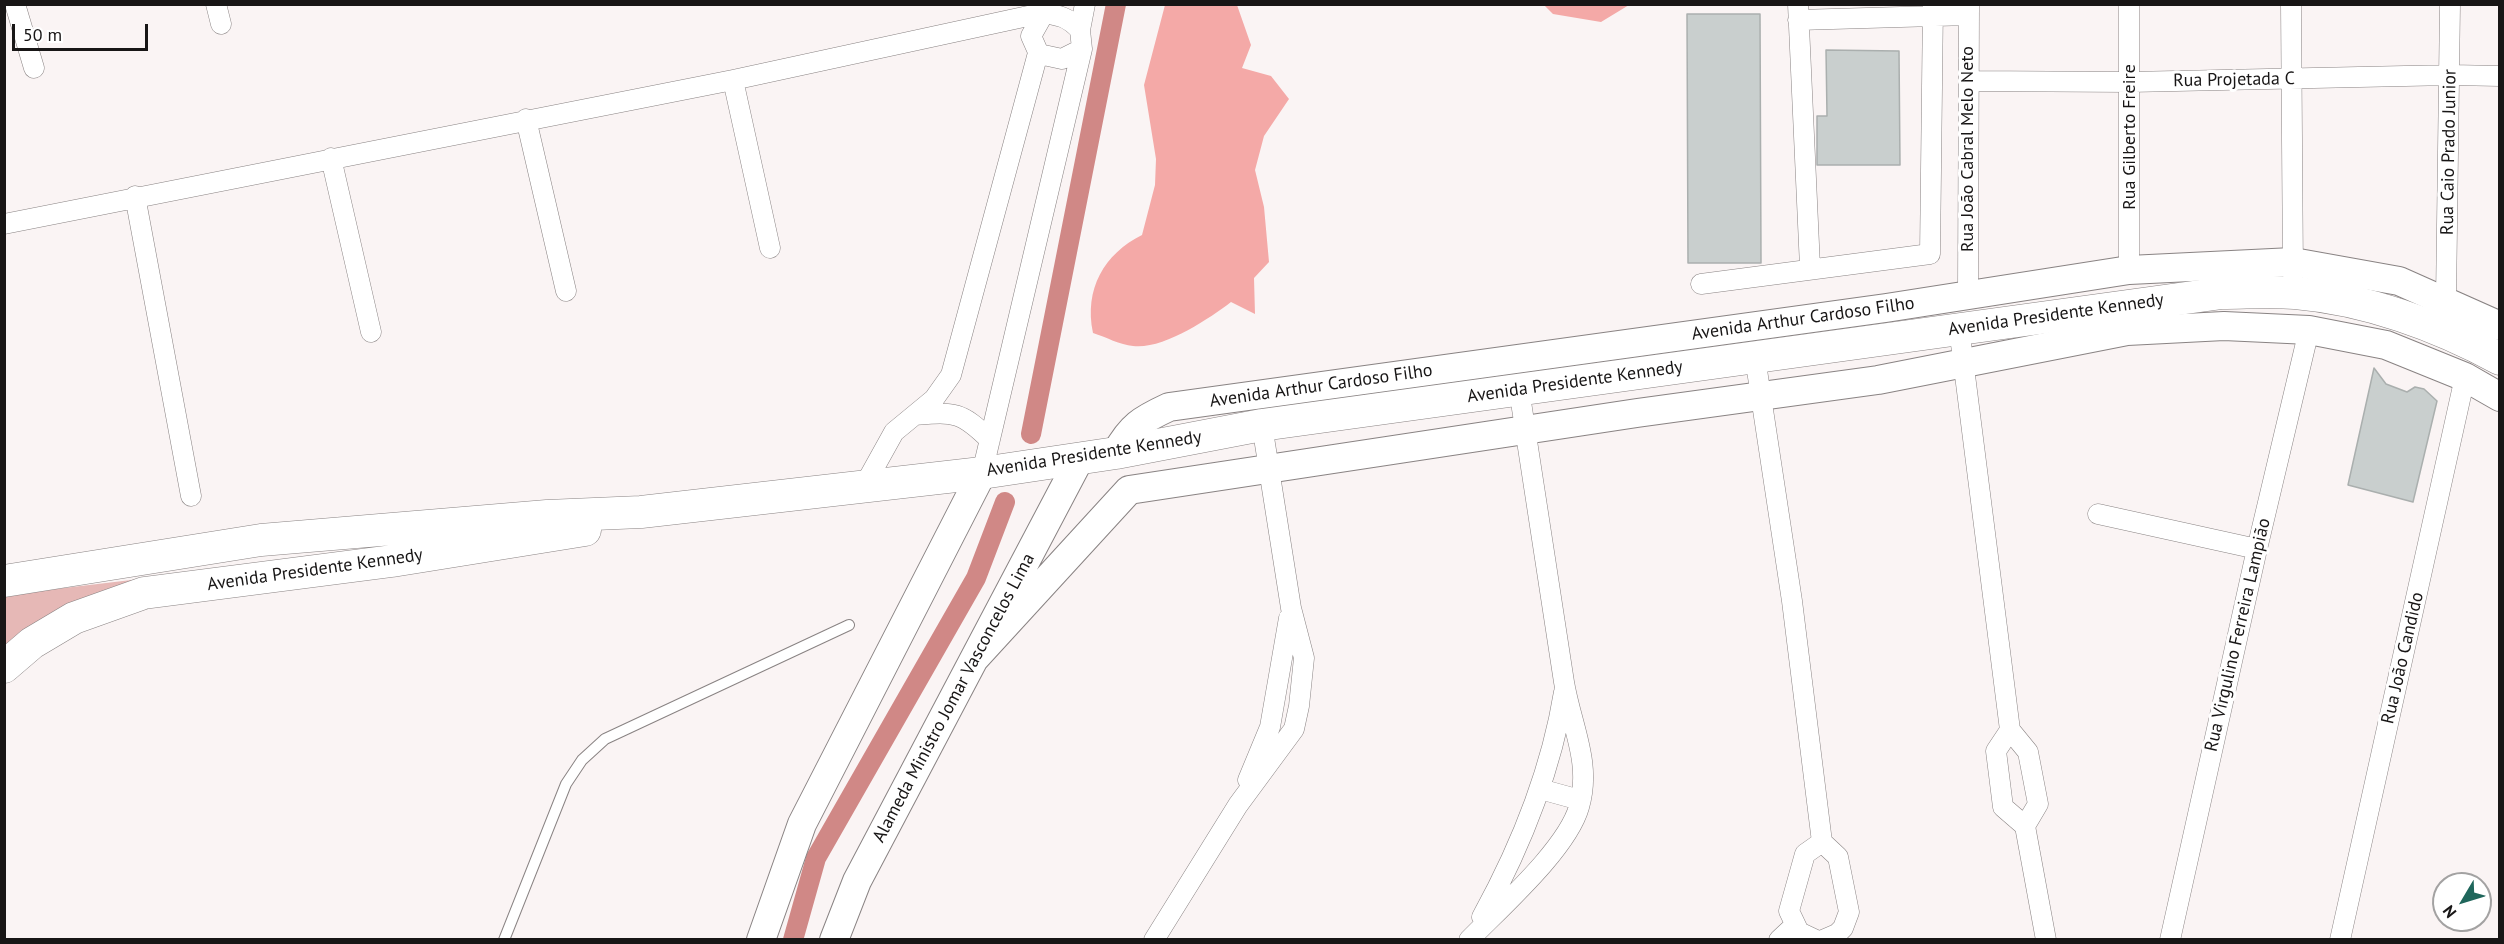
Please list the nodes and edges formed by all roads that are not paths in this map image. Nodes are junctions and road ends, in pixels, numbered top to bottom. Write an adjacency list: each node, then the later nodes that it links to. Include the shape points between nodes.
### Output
1 (15, 4): 15 (street)
2 (216, 4): 12 (street)
3 (1085, 4): 13 (street)
4 (2129, 4): 21 (street, Rua Gilberto Freire)
5 (2291, 4): 18 (street)
6 (2450, 4): 16 (street, Rua Caio Prado Junior)
7 (1050, 9): 11 (street); 13 (street, via 1071,21); 14 (street)
8 (1969, 10): 9 (street); 20 (street, Rua João Cabral Melo Neto)
9 (1933, 11): 10 (street); 27 (street, via 1930,254)
10 (1798, 12): 27 (street)
11 (1001, 22): 14 (street); 19 (street)
12 (221, 24)
13 (1081, 43): 14 (street, via 1062,59); 51 (street)
14 (1035, 44): 48 (street, via 951,375 934,399)
15 (34, 68)
16 (2451, 75): 17 (street, Rua Projetada C); 18 (street, Rua Projetada C); 34 (street, Rua Caio Prado Junior)
17 (2499, 76)
18 (2292, 79): 21 (street, Rua Projetada C); 29 (street)
19 (733, 80): 22 (street); 26 (street)
20 (1969, 81): 21 (street, Rua Projetada C); 33 (street, Rua João Cabral Melo Neto)
21 (2130, 82): 28 (street, Rua Gilberto Freire)
22 (526, 119): 23 (street); 32 (street)
23 (331, 158): 24 (street); 40 (street)
24 (135, 196): 25 (street); 57 (street)
25 (4, 224)
26 (770, 248)
27 (1810, 267): 30 (street)
28 (2129, 270): 29 (main road, Avenida Arthur Cardoso Filho); 31 (main road, Avenida Arthur Cardoso Filho)
29 (2294, 278): 34 (main road, Avenida Arthur Cardoso Filho, via 2399,281); 35 (main road, Avenida Presidente Kennedy, via 2222,293); 42 (main road, Avenida Presidente Kennedy, via 2463,339)
30 (1701, 284)
31 (2018, 288): 33 (main road, Avenida Arthur Cardoso Filho); 35 (street)
32 (566, 291)
33 (1968, 294): 36 (main road, Avenida Arthur Cardoso Filho)
34 (2446, 300): 37 (main road, Avenida Arthur Cardoso Filho)
35 (2023, 319): 38 (main road, Avenida Presidente Kennedy)
36 (1888, 322): 38 (main road, Avenida Presidente Kennedy); 41 (main road, Avenida Presidente Kennedy); 52 (main road, Avenida Arthur Cardoso Filho, via 1169,407 1143,419 1128,432)
37 (2499, 326)
38 (1959, 328): 43 (street)
39 (2309, 330): 43 (main road, Avenida Presidente Kennedy, via 2224,326 2127,332); 44 (main road, Avenida Presidente Kennedy, via 2386,345); 60 (street, Rua Virgulino Ferreira Lampião)
40 (371, 332)
41 (1755, 357): 45 (main road, Avenida Presidente Kennedy); 46 (street)
42 (2499, 359)
43 (1963, 364): 46 (main road, Avenida Presidente Kennedy, via 1878,381); 66 (street)
44 (2465, 377): 47 (main road, Avenida Presidente Kennedy); 81 (street, Rua João Candido)
45 (1519, 389): 49 (main road, Avenida Presidente Kennedy); 50 (street)
46 (1761, 396): 50 (main road, Avenida Presidente Kennedy); 70 (street)
47 (2499, 397)
48 (915, 415): 51 (street, via 947,412 969,420); 56 (street, via 894,432)
49 (1262, 425): 52 (main road, Avenida Presidente Kennedy); 54 (street)
50 (1526, 430): 54 (main road, Avenida Presidente Kennedy); 65 (street)
51 (990, 440): 55 (street)
52 (1116, 453): 53 (main road, Avenida Presidente Kennedy)
53 (1080, 458): 55 (main road, Avenida Presidente Kennedy); 63 (main road, Alameda Ministro Jomar Vasconcelos Lima)
54 (1269, 469): 63 (main road, Avenida Presidente Kennedy, via 1129,490); 75 (street, via 1291,608 1304,658 1294,729 1238,805)
55 (982, 473): 56 (main road, Avenida Presidente Kennedy); 73 (main road, via 802,824)
56 (864, 486): 58 (main road, Avenida Presidente Kennedy)
57 (191, 496)
58 (641, 512): 61 (main road, Avenida Presidente Kennedy, via 261,540); 64 (main road, Avenida Presidente Kennedy, via 552,537 144,593 74,618 32,643)
59 (2098, 514): 60 (street)
60 (2257, 549): 80 (street, Rua Virgulino Ferreira Lampião)
61 (4, 581)
62 (849, 625): 72 (lane, via 597,746 566,784)
63 (975, 657): 74 (main road, Alameda Ministro Jomar Vasconcelos Lima, via 857,881)
64 (4, 668)
65 (1564, 686): 67 (street); 68 (street, via 1580,743 1584,786)
66 (2010, 730): 69 (street, via 2028,752 2038,804); 69 (street, via 1996,751 2003,807)
67 (1540, 789): 68 (street); 76 (street, via 1499,886)
68 (1580, 800): 76 (street, via 1562,840)
69 (2025, 826): 79 (street)
70 (1822, 842): 71 (street, via 1805,855 1789,911); 78 (street, via 1838,857 1849,912 1843,928)
71 (1794, 926): 77 (street); 78 (street, via 1806,937)
72 (504, 939)
73 (761, 939)
74 (834, 939)
75 (1154, 939)
76 (1469, 939)
77 (1779, 939)
78 (1825, 939)
79 (2046, 939)
80 (2170, 939)
81 (2340, 939)

